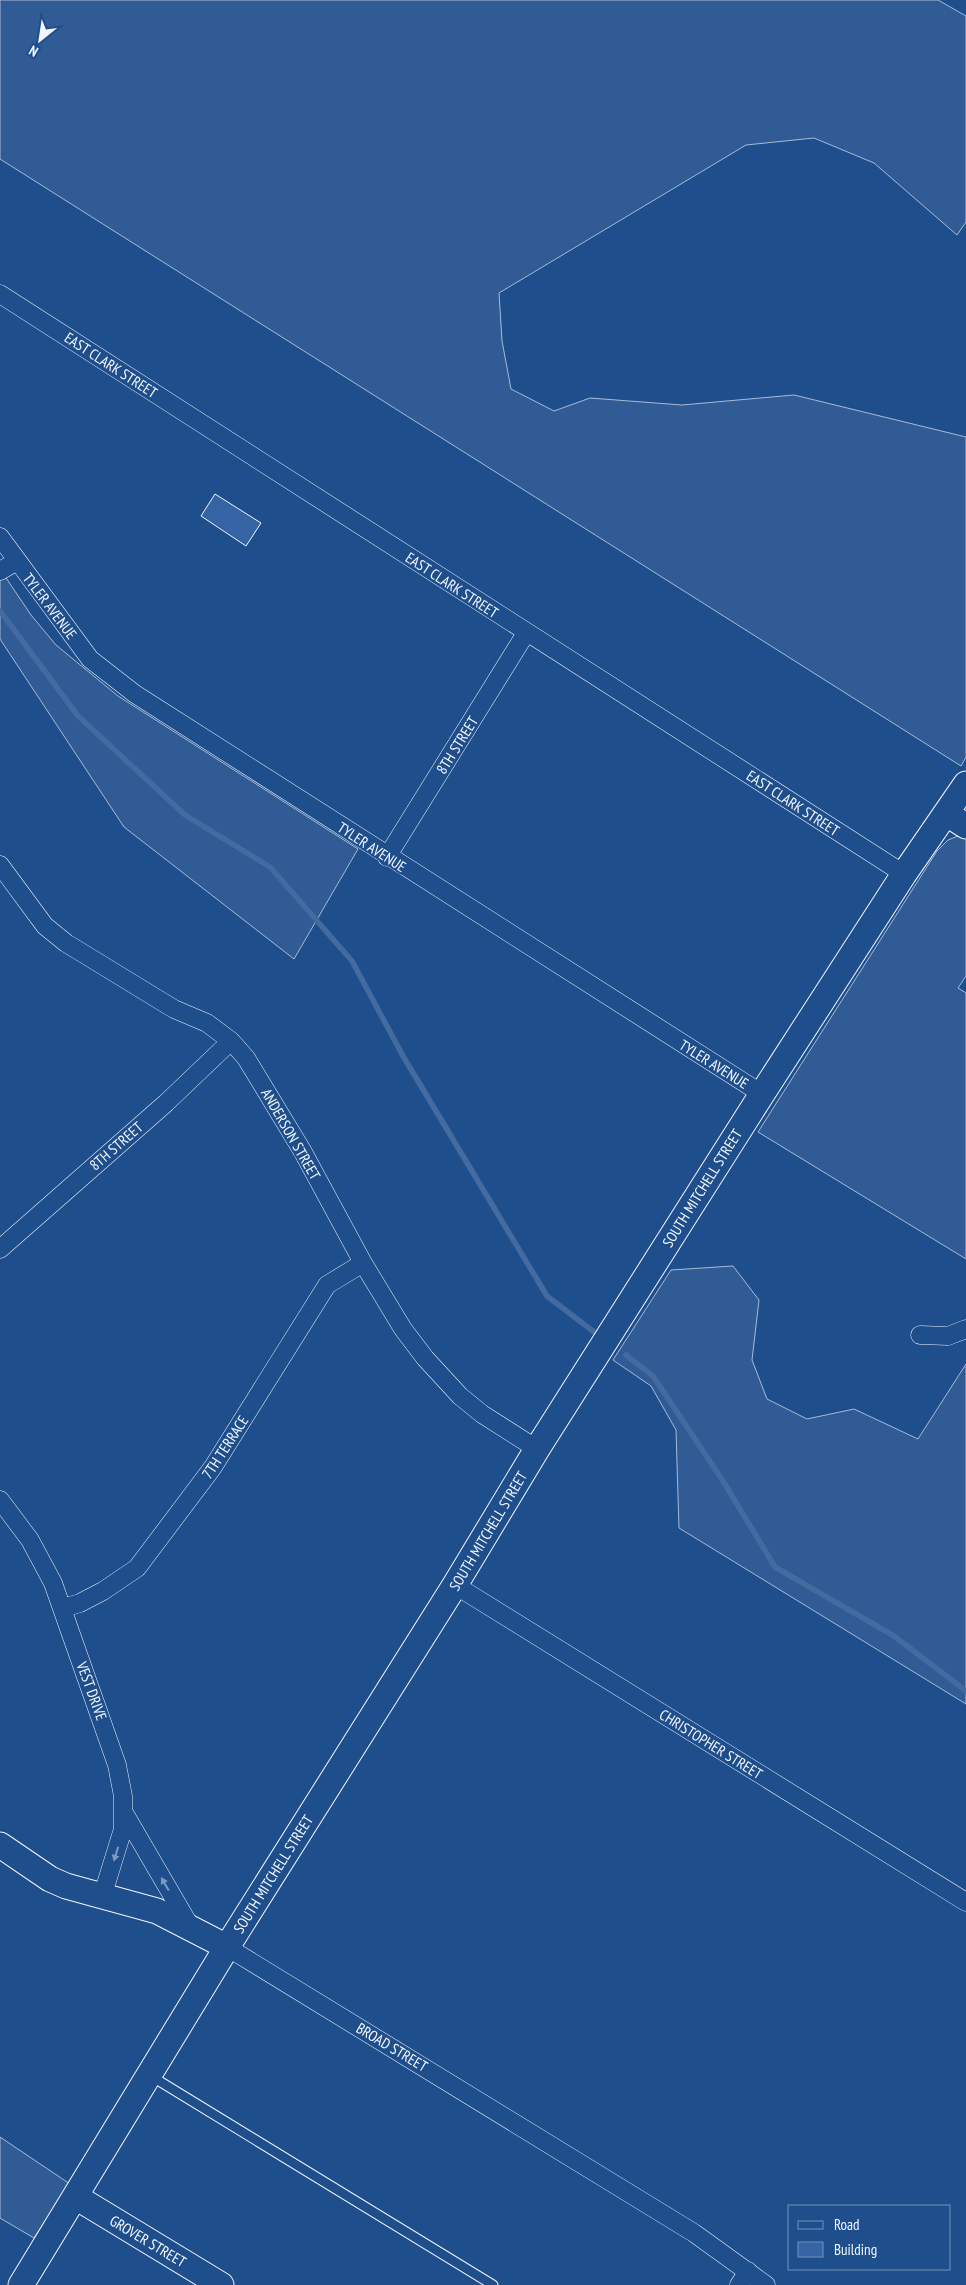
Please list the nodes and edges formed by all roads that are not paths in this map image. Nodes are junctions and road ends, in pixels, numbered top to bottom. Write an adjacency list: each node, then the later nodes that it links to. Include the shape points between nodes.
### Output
1 (0, 294): 5 (street, EAST CLARK STREET)
2 (0, 537): 3 (street)
3 (17, 560): 4 (street); 8 (street, TYLER AVENUE, via 90,659 135,694)
4 (0, 571)
5 (526, 633): 8 (street, 8TH STREET); 9 (street, EAST CLARK STREET)
6 (966, 784): 7 (street, SOUTH MITCHELL STREET)
7 (956, 820): 9 (street, SOUTH MITCHELL STREET)
8 (387, 857): 12 (street, TYLER AVENUE)
9 (904, 874): 12 (street, SOUTH MITCHELL STREET)
10 (3, 877): 11 (street, ANDERSON STREET, via 45,926 66,943 174,1009 207,1023)
11 (231, 1041): 13 (street, 8TH STREET, via 166,1103); 14 (street, ANDERSON STREET, via 246,1058 303,1152)
12 (762, 1094): 17 (street, SOUTH MITCHELL STREET)
13 (0, 1249)
14 (363, 1263): 17 (street, ANDERSON STREET, via 403,1328 460,1396); 20 (street, 7TH TERRACE, via 328,1285 213,1467 137,1568 103,1591)
15 (966, 1329): 16 (street, via 948,1336)
16 (920, 1336)
17 (537, 1449): 19 (street, SOUTH MITCHELL STREET)
18 (0, 1500): 20 (street, VEST DRIVE, via 30,1540)
19 (455, 1585): 24 (street, CHRISTOPHER STREET); 26 (street, SOUTH MITCHELL STREET)
20 (64, 1608): 21 (street, VEST DRIVE, via 117,1765)
21 (123, 1810): 23 (street, VEST DRIVE, one-way to 23, via 124,1829); 25 (street, one-way to 21)
22 (0, 1845): 23 (street, BROAD STREET, via 50,1879)
23 (102, 1897): 25 (street, BROAD STREET, via 157,1910)
24 (966, 1902)
25 (190, 1926): 26 (street, BROAD STREET)
26 (227, 1947): 27 (street, SOUTH MITCHELL STREET); 29 (street, BROAD STREET, via 694,2233)
27 (149, 2074): 28 (street, SOUTH MITCHELL STREET); 32 (lane)
28 (76, 2197): 30 (street, SOUTH MITCHELL STREET); 31 (street, GROVER STREET)
29 (743, 2278): 33 (street, BROAD STREET)
30 (21, 2285)
31 (221, 2285)
32 (493, 2285)
33 (766, 2285)

